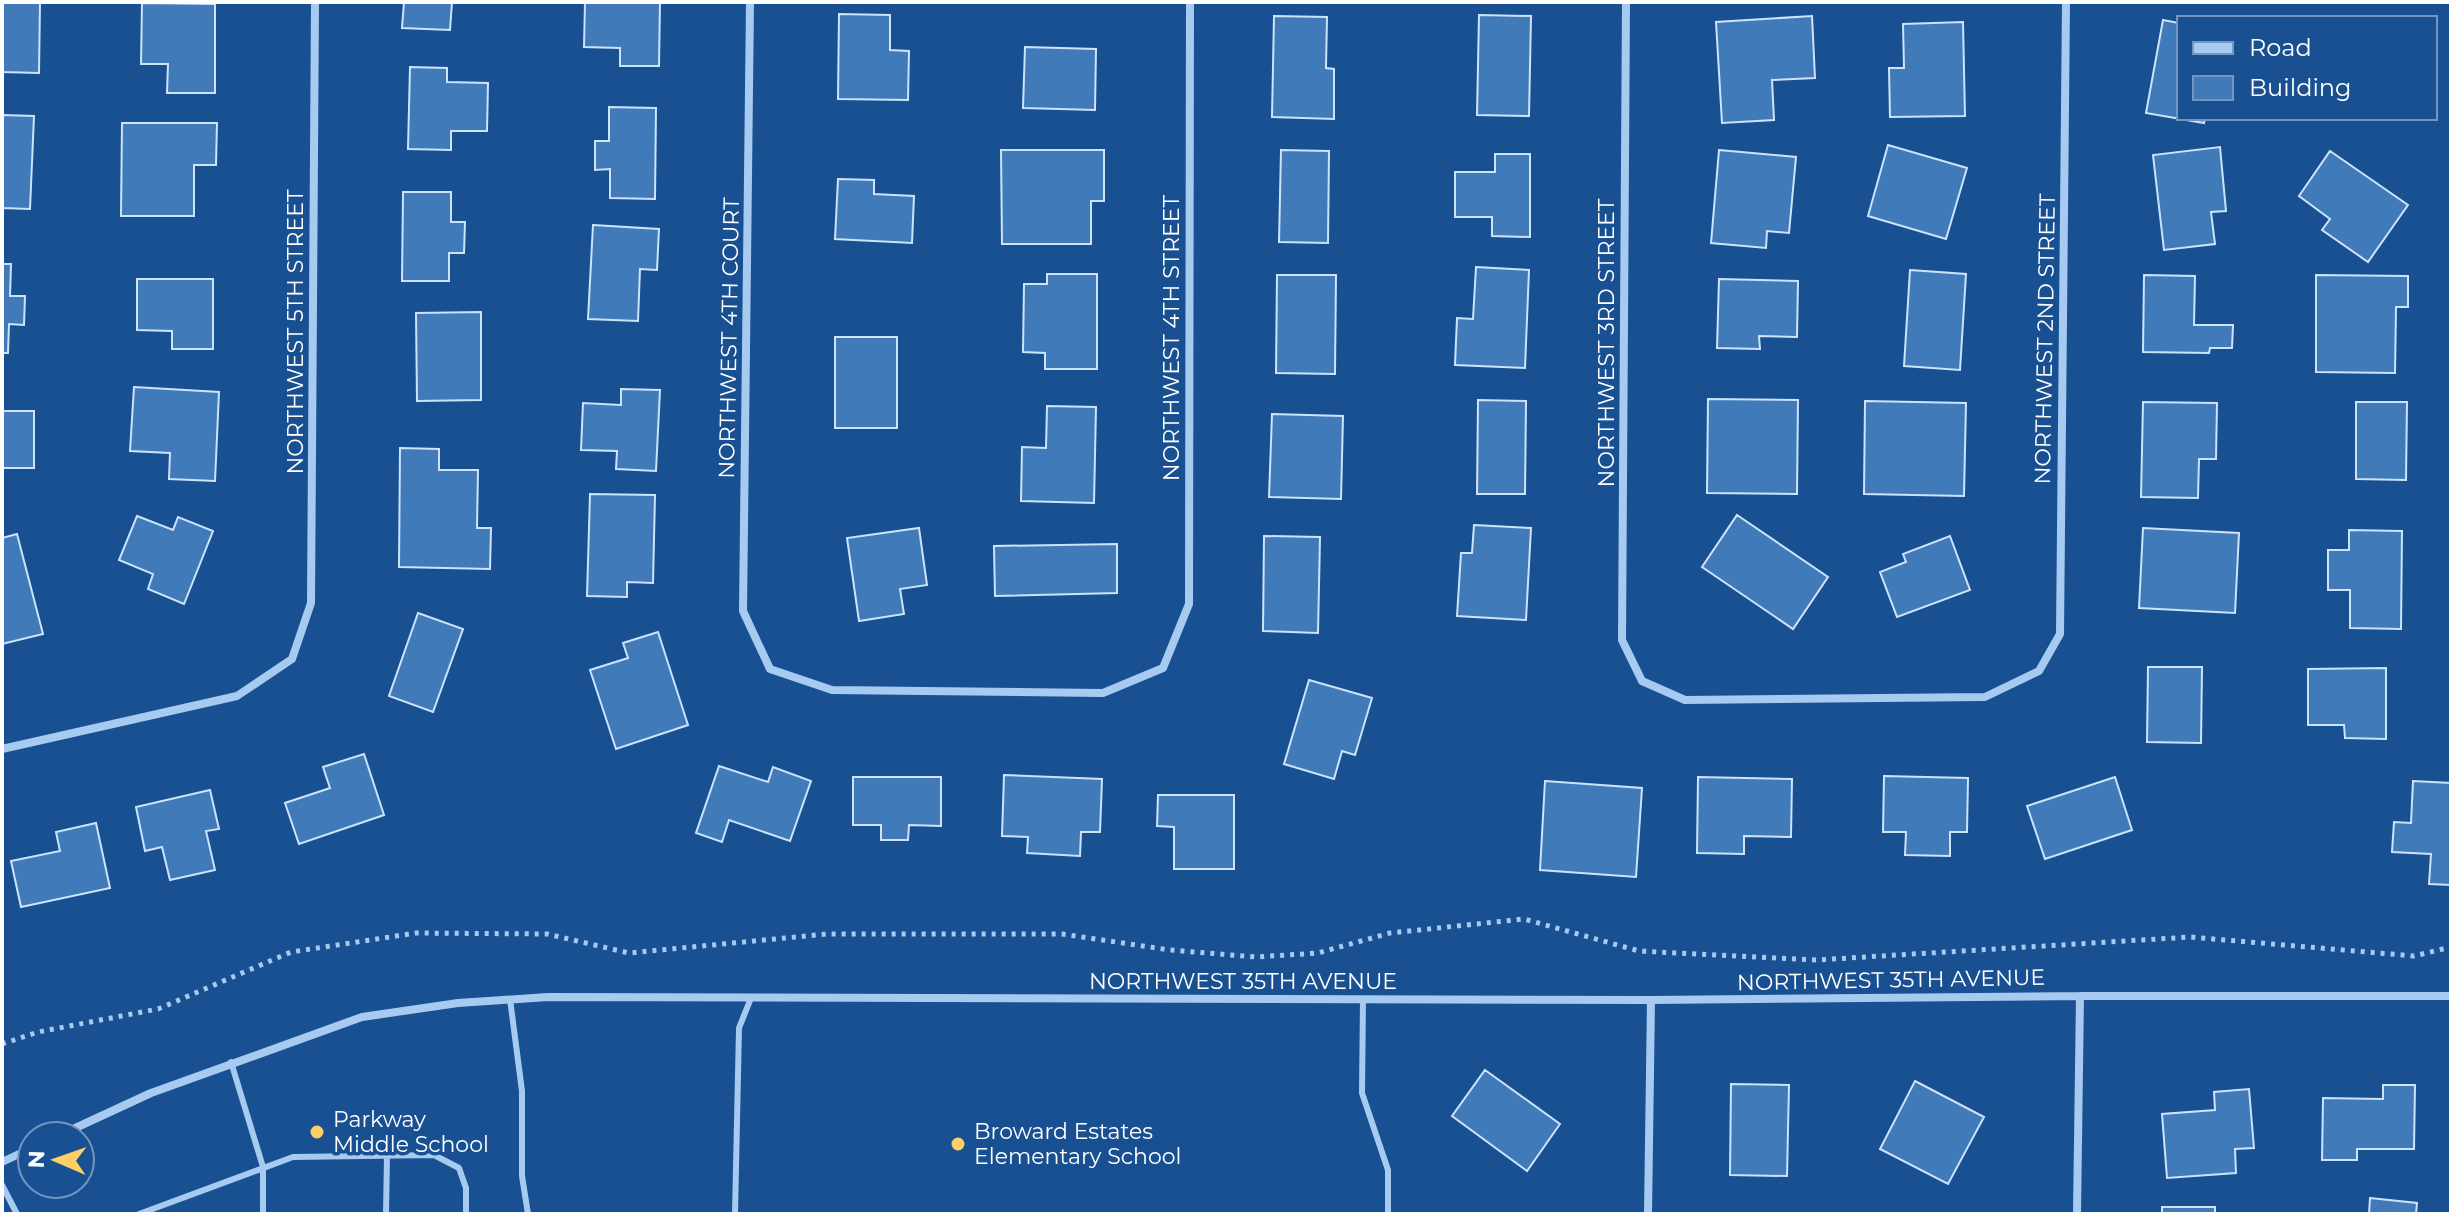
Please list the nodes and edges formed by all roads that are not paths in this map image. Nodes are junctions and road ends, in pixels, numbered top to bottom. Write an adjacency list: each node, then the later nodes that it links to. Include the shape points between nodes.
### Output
1 (315, 2): 8 (street, NORTHWEST 5TH STREET, via 311,603 292,659 237,696)
2 (750, 2): 6 (street, NORTHWEST 4TH COURT, via 743,611 770,669 832,690 1103,693)
3 (1190, 2): 6 (street, NORTHWEST 4TH STREET, via 1189,604)
4 (1626, 2): 7 (street, NORTHWEST 3RD STREET, via 1622,640 1642,681 1685,700 1985,697)
5 (2066, 2): 7 (street, NORTHWEST 2ND STREET, via 2060,634)
6 (1163, 668)
7 (2039, 671)
8 (2, 749)
9 (2080, 996): 10 (street, NORTHWEST 35TH AVENUE); 14 (street, NORTHWEST 35TH AVENUE); 29 (street)
10 (2451, 996)
11 (751, 998): 12 (street, NORTHWEST 35TH AVENUE); 13 (street, NORTHWEST 35TH AVENUE); 26 (lane, via 739,1028)
12 (510, 999): 15 (street, NORTHWEST 35TH AVENUE, via 362,1017); 25 (lane, via 522,1091 522,1176)
13 (1363, 999): 14 (street, NORTHWEST 35TH AVENUE); 27 (lane, via 1362,1093 1388,1170)
14 (1651, 1000): 28 (street)
15 (231, 1062): 16 (street, NORTHWEST 35TH AVENUE); 18 (lane)
16 (93, 1120)
17 (387, 1156): 18 (lane, via 293,1157); 23 (lane); 24 (lane, via 434,1155 459,1168)
18 (263, 1167): 21 (lane); 22 (lane)
19 (2, 1185): 20 (lane)
20 (17, 1214)
21 (139, 1214)
22 (263, 1214)
23 (386, 1214)
24 (466, 1214)
25 (528, 1214)
26 (735, 1214)
27 (1388, 1214)
28 (1648, 1214)
29 (2077, 1214)

